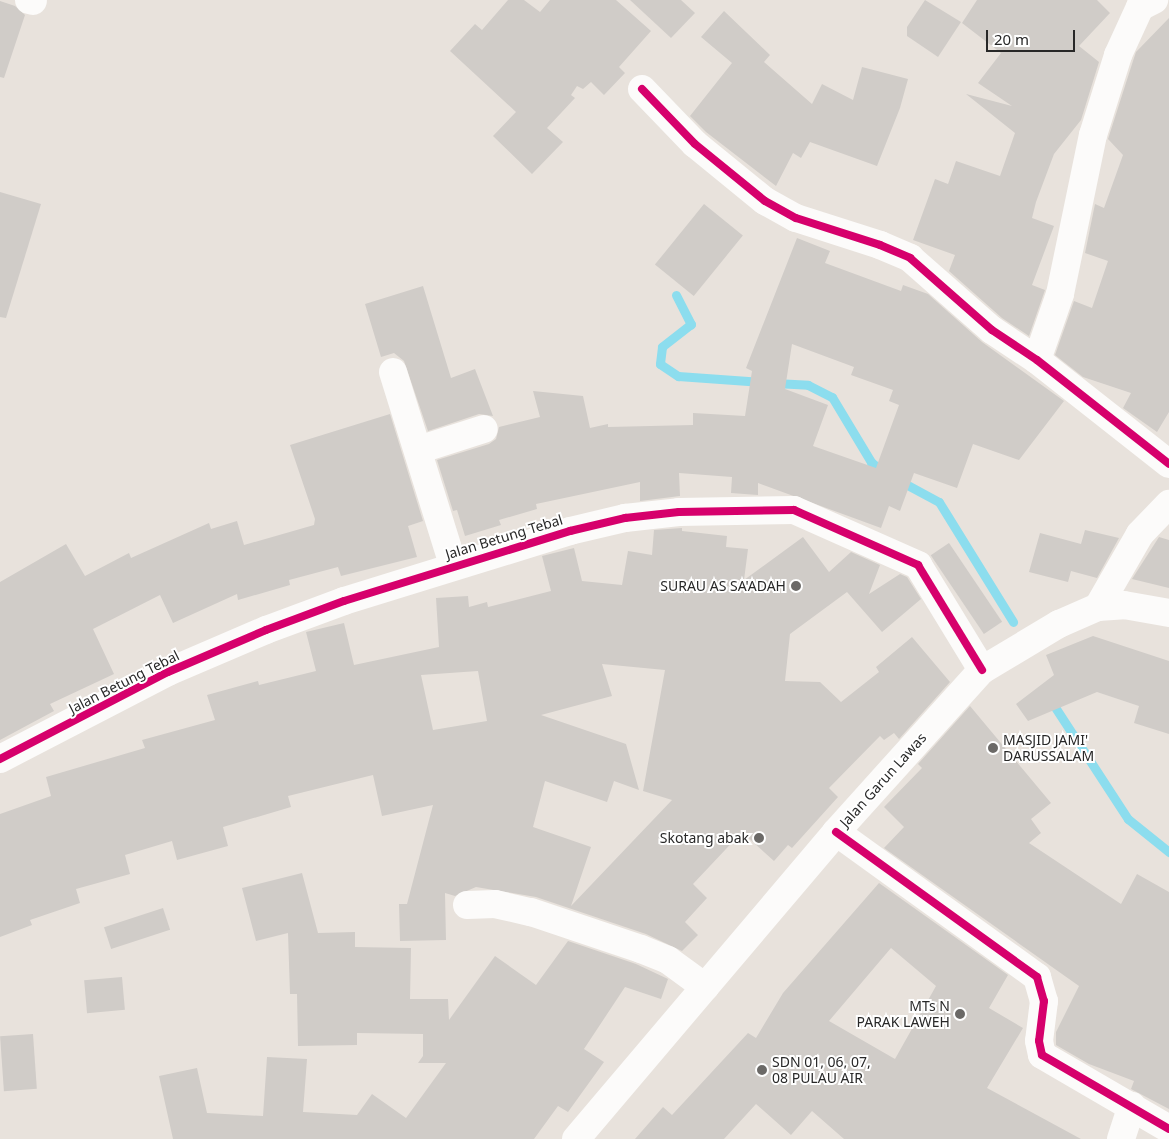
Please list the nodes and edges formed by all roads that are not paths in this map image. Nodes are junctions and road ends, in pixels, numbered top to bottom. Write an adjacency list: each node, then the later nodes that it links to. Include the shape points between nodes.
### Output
1 (1140, 2): 3 (street, via 1118,55 1093,135 1060,294)
2 (642, 89): 3 (street, via 695,144 766,201 796,218 910,258 986,326)
3 (1037, 360): 7 (street)
4 (393, 372): 6 (street)
5 (484, 428): 6 (street)
6 (418, 450): 9 (street)
7 (1169, 464)
8 (1169, 504): 10 (street, via 1140,534)
9 (454, 565): 12 (street, Jalan Betung Tebal, via 625,518 679,512 794,510 918,565); 13 (street, Jalan Betung Tebal, via 266,630 168,672)
10 (1098, 607): 11 (street, Jalan Garun Lawas, via 1124,605); 12 (street, Jalan Garun Lawas, via 1059,624)
11 (1169, 613)
12 (982, 670): 14 (street, Jalan Garun Lawas)
13 (1, 756)
14 (836, 832): 16 (street, Jalan Garun Lawas); 17 (street, via 1031,971 1044,990 1039,1042 1042,1055)
15 (467, 905): 16 (street, via 495,904 522,910 641,949 673,964)
16 (705, 986): 19 (street, Jalan Garun Lawas)
17 (1132, 1106): 18 (street); 20 (street)
18 (1169, 1129)
19 (576, 1139)
20 (1121, 1139)

